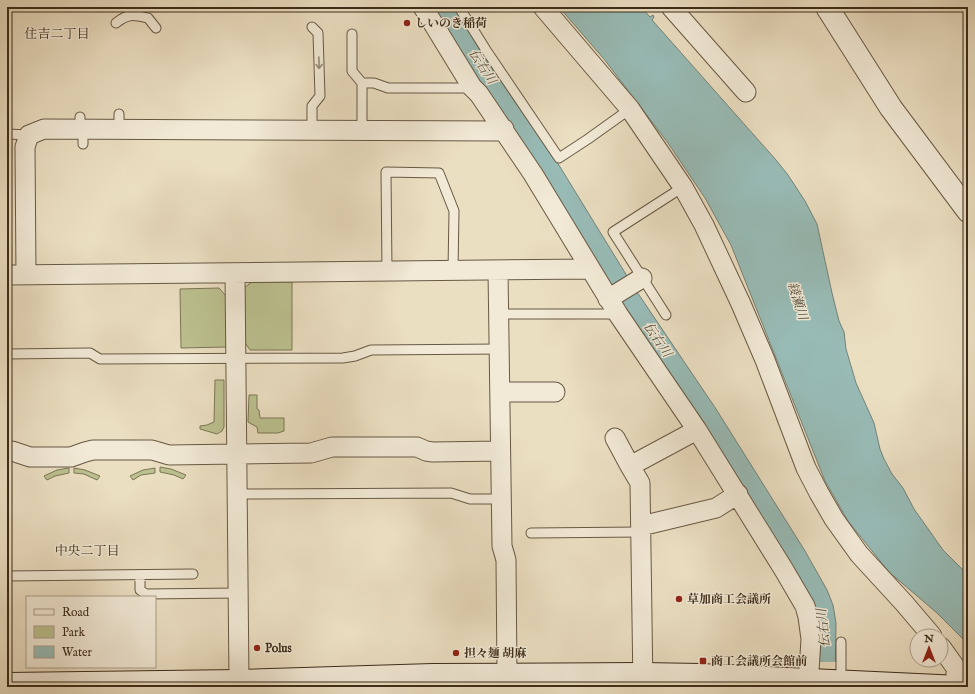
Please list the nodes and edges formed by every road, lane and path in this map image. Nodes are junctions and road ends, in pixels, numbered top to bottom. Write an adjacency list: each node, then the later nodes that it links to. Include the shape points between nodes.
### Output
1 (423, 7): 11 (street)
2 (459, 7): 13 (lane, via 559,158)
3 (543, 7): 13 (street)
4 (671, 7): 12 (street)
5 (827, 7): 20 (main road, via 891,108)
6 (116, 23): 8 (lane, via 127,15 136,15 148,18)
7 (312, 27): 15 (lane, one-way to 15, via 318,33 320,96 312,106)
8 (156, 28)
9 (352, 34): 10 (lane, via 352,71)
10 (362, 82): 11 (lane, via 388,88); 16 (lane)
11 (472, 87): 14 (street)
12 (746, 92)
13 (630, 109): 19 (street)
14 (504, 129): 16 (street); 21 (street, via 559,214)
15 (312, 130): 16 (street); 18 (street, via 120,122 81,130 44,129)
16 (362, 130)
17 (7, 134): 18 (lane)
18 (29, 135): 26 (street, via 25,147)
19 (682, 187): 28 (lane, via 613,232); 52 (street, via 704,226 741,304 806,468 819,493 859,554)
20 (968, 211)
21 (590, 269): 22 (street); 29 (street)
22 (498, 270): 24 (street); 30 (street)
23 (386, 271): 24 (street); 24 (lane, via 386,172 439,173 454,211); 25 (street)
24 (454, 271)
25 (235, 273): 26 (street, via 51,270); 34 (street)
26 (26, 274): 27 (street)
27 (7, 275)
28 (639, 280): 29 (street); 31 (lane)
29 (613, 303): 30 (lane); 37 (street)
30 (498, 314): 32 (street)
31 (666, 315)
32 (500, 349): 34 (lane, via 371,350 343,358); 35 (street)
33 (7, 354): 34 (lane, via 90,353 100,359)
34 (236, 358): 41 (street)
35 (500, 392): 36 (street); 40 (street)
36 (555, 392)
37 (697, 430): 42 (street); 44 (street)
38 (615, 438): 42 (street)
39 (7, 451): 41 (street, via 30,457 71,457 93,450 152,450 169,456)
40 (500, 451): 41 (street, via 433,452 417,447 332,447 311,453); 45 (street)
41 (237, 454): 43 (street)
42 (630, 466): 46 (street, via 640,483)
43 (238, 494): 45 (lane, via 451,493 470,498); 51 (street)
44 (738, 494): 46 (street, via 716,508); 57 (street, via 805,606 811,639)
45 (501, 498): 55 (street, via 502,546 506,560)
46 (641, 529): 47 (lane); 56 (street)
47 (531, 533)
48 (193, 574): 49 (lane)
49 (140, 575): 50 (lane); 51 (lane, via 140,590 146,594)
50 (7, 576)
51 (238, 593): 58 (street)
52 (925, 628)
53 (841, 642): 59 (lane)
54 (949, 658): 61 (street, via 956,668)
55 (507, 680): 56 (main road); 58 (main road, via 433,675)
56 (643, 680): 57 (main road)
57 (810, 682): 59 (main road)
58 (242, 683): 60 (main road)
59 (839, 683): 61 (main road)
60 (7, 684)
61 (956, 687): 62 (main road)
62 (960, 687)

